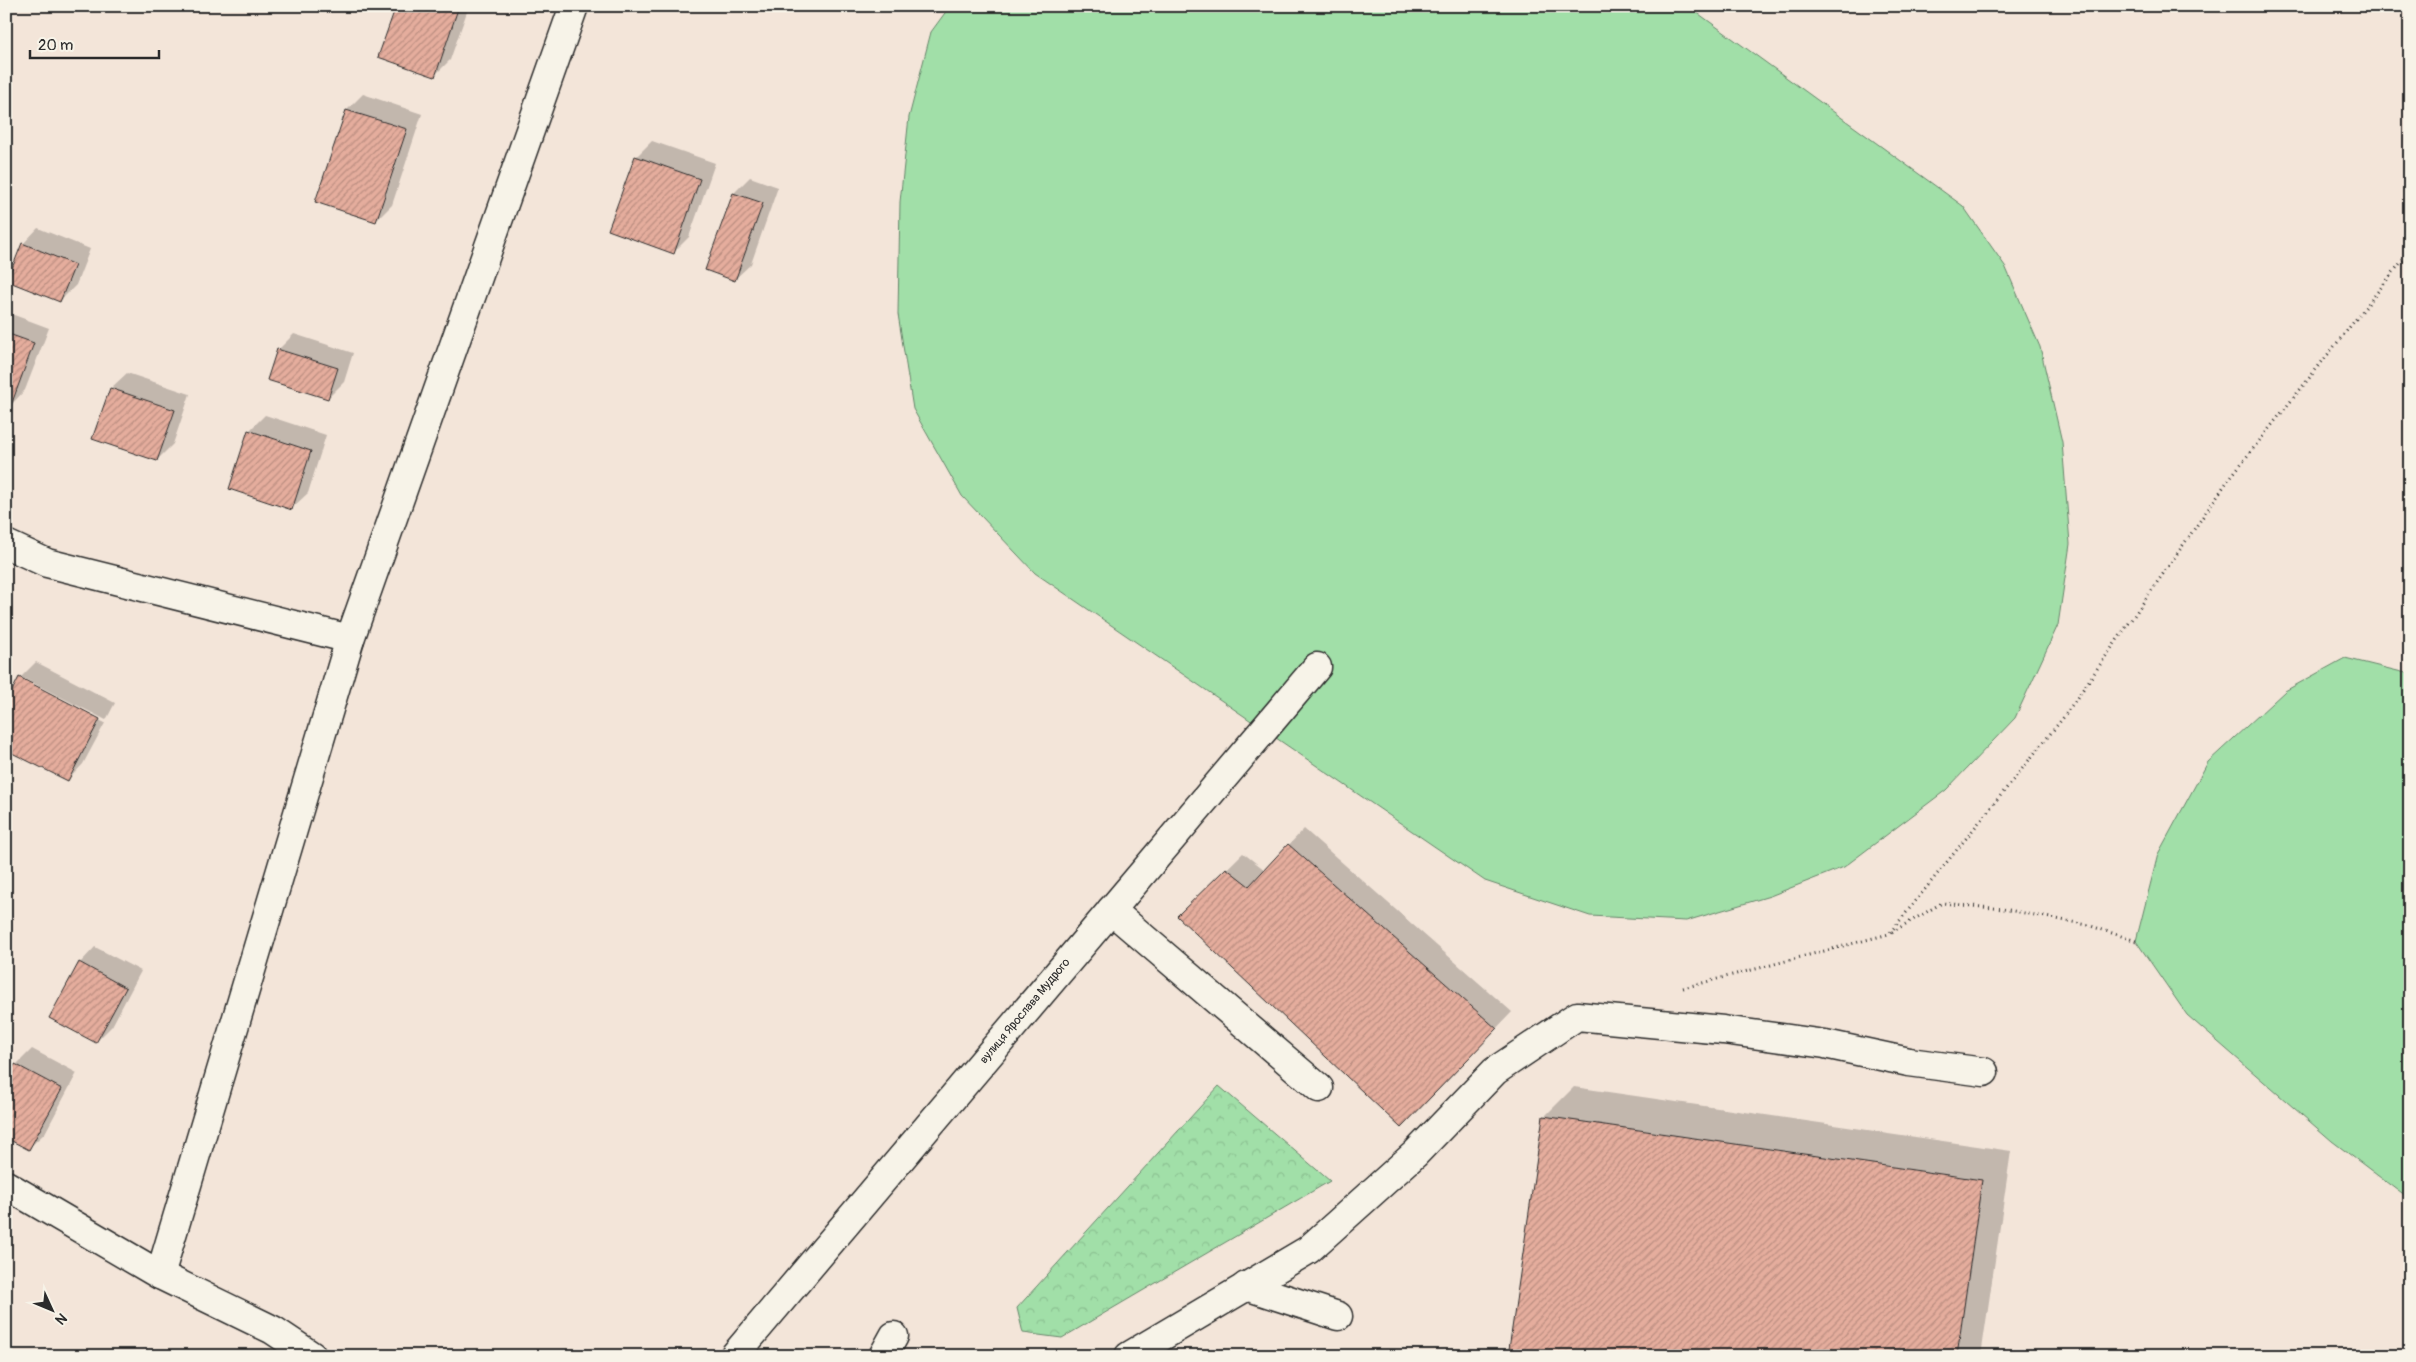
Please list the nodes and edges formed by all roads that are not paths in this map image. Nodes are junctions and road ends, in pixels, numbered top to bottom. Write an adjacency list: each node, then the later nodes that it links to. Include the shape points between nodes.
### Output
1 (574, 6): 3 (street)
2 (6, 544): 3 (street, via 47,563)
3 (350, 639): 9 (street)
4 (1317, 666): 5 (street, вулиця Ярослава Мудрого)
5 (1110, 910): 7 (street); 13 (street, вулиця Ярослава Мудрого)
6 (1984, 1072): 10 (street, via 1909,1062 1825,1044 1578,1016 1495,1071 1415,1154 1308,1250)
7 (1319, 1088)
8 (6, 1185): 9 (street)
9 (160, 1274): 12 (street, via 273,1330)
10 (1246, 1286): 11 (street); 14 (street)
11 (1338, 1316)
12 (312, 1356)
13 (734, 1356)
14 (1129, 1356)

